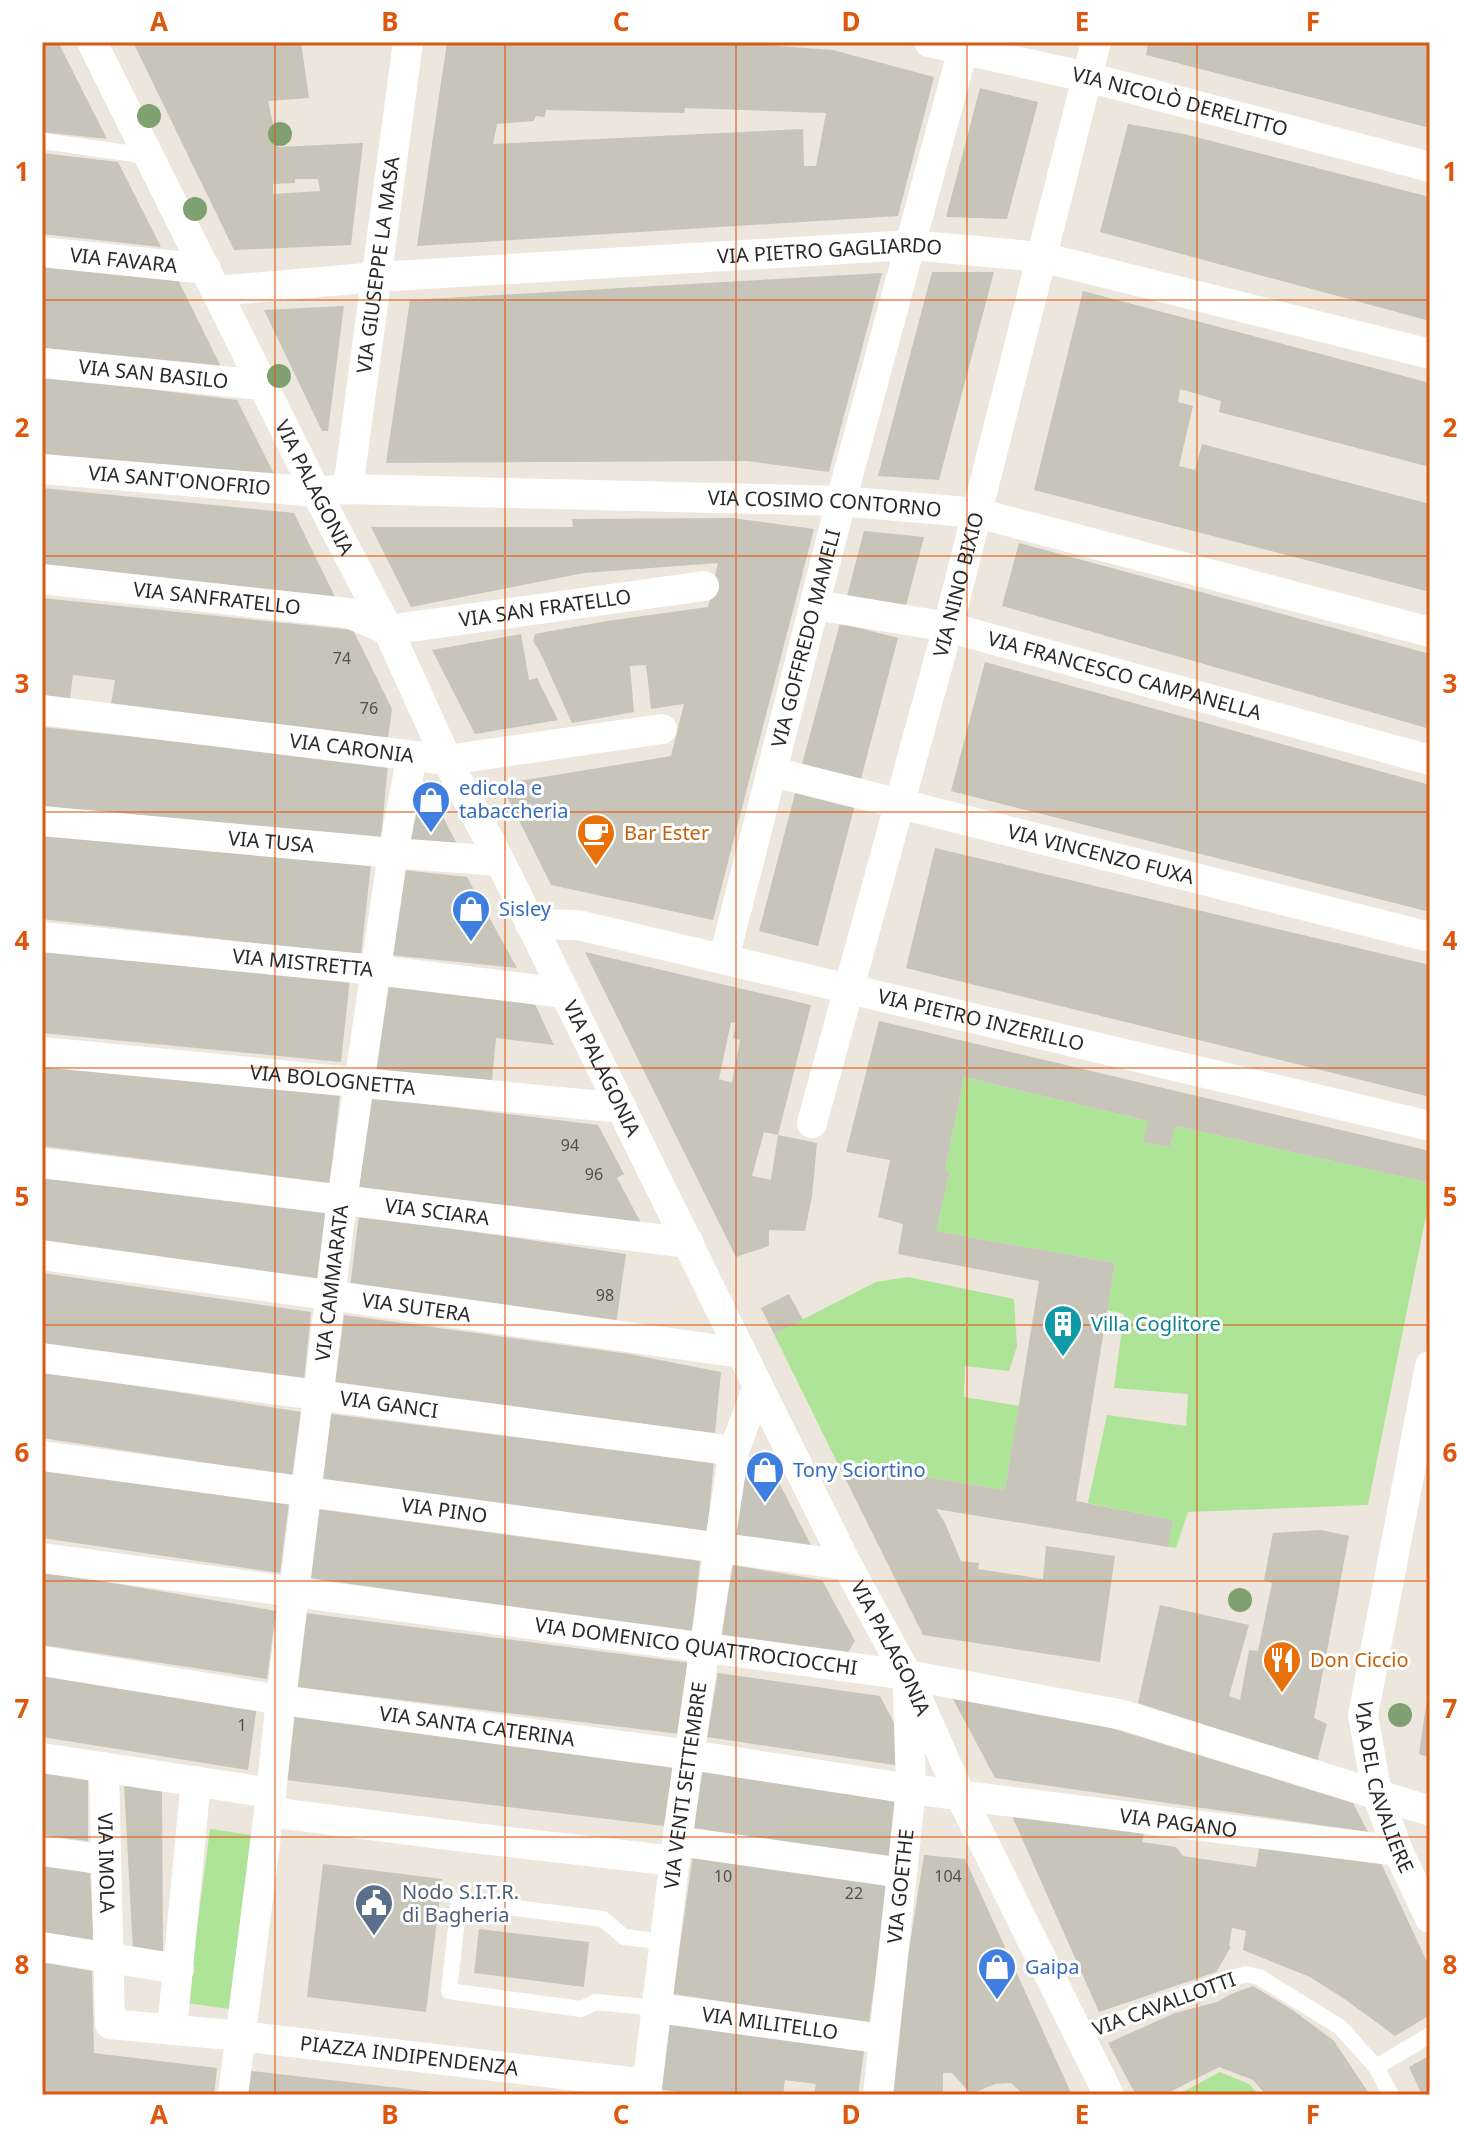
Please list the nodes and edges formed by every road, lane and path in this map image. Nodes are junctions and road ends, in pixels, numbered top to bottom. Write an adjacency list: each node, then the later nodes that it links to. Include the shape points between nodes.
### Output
1 (92, 42): 8 (street, VIA PALAGONIA)
2 (408, 42): 13 (street, VIA GIUSEPPE LA MASA)
3 (929, 42): 5 (street, VIA NICOLÒ DERELITTO)
4 (1096, 42): 6 (street, VIA NINO BIXIO)
5 (964, 45): 6 (street, VIA NICOLÒ DERELITTO); 10 (street, VIA GOFFREDO MAMELI)
6 (1087, 77): 9 (street, VIA NICOLÒ DERELITTO); 12 (street, VIA NINO BIXIO)
7 (42, 141): 8 (lane)
8 (149, 156): 14 (street, VIA PALAGONIA)
9 (1430, 167)
10 (911, 245): 12 (street, VIA PIETRO GAGLIARDO); 13 (street, VIA PIETRO GAGLIARDO); 21 (street, VIA GOFFREDO MAMELI)
11 (42, 252): 14 (street, VIA FAVARA)
12 (1041, 257): 15 (street, VIA PIETRO GAGLIARDO); 22 (street, VIA NINO BIXIO)
13 (377, 277): 14 (street, VIA PIETRO GAGLIARDO); 19 (street, VIA GIUSEPPE LA MASA)
14 (211, 280): 17 (street, VIA PALAGONIA)
15 (1430, 354)
16 (42, 363): 17 (street, VIA SAN BASILO)
17 (263, 385): 20 (street, VIA PALAGONIA)
18 (42, 469): 20 (street, VIA SANT'ONOFRIO)
19 (348, 489): 20 (street, VIA SANT'ONOFRIO); 21 (street, VIA COSIMO CONTORNO)
20 (316, 492): 27 (street, VIA PALAGONIA)
21 (841, 501): 22 (street, VIA COSIMO CONTORNO); 25 (street, VIA GOFFREDO MAMELI)
22 (977, 513): 26 (street, VIA NINO BIXIO); 28 (street, VIA COSIMO CONTORNO)
23 (42, 579): 27 (street, VIA SANFRATELLO, via 348,613)
24 (704, 586): 27 (street, VIA SAN FRATELLO)
25 (815, 605): 26 (street, VIA FRANCESCO CAMPANELLA); 34 (street, VIA GOFFREDO MAMELI)
26 (948, 627): 33 (street, VIA FRANCESCO CAMPANELLA); 35 (street, VIA NINO BIXIO)
27 (388, 630): 32 (street, VIA PALAGONIA)
28 (1430, 632)
29 (42, 710): 31 (street, VIA CARONIA)
30 (662, 729): 32 (street, VIA CARONIA)
31 (412, 756): 32 (street, VIA CARONIA); 37 (street, VIA CAMMARATA)
32 (447, 760): 38 (street, VIA PALAGONIA)
33 (1430, 760)
34 (773, 772): 35 (street, VIA VINCENZO FUXA); 42 (street, VIA GOFFREDO MAMELI)
35 (899, 803): 41 (street, VIA VINCENZO FUXA); 44 (street, VIA NINO BIXIO)
36 (42, 821): 37 (street, VIA TUSA)
37 (393, 853): 38 (street, VIA TUSA); 43 (street, VIA CAMMARATA)
38 (500, 861): 39 (street, VIA PALAGONIA)
39 (530, 924): 42 (street, VIA PIETRO INZERILLO, via 578,925); 45 (street, VIA PALAGONIA)
40 (42, 937): 43 (street, VIA MISTRETTA)
41 (1430, 937)
42 (724, 958): 44 (street, VIA PIETRO INZERILLO)
43 (375, 970): 45 (street, VIA MISTRETTA); 47 (street, VIA CAMMARATA)
44 (848, 988): 49 (street, VIA NINO BIXIO); 50 (street, VIA PIETRO INZERILLO)
45 (565, 993): 48 (street, VIA PALAGONIA)
46 (42, 1052): 47 (street, VIA BOLOGNETTA)
47 (359, 1082): 48 (street, VIA BOLOGNETTA); 52 (street, VIA CAMMARATA)
48 (622, 1108): 53 (street, VIA PALAGONIA)
49 (812, 1123)
50 (1430, 1126)
51 (42, 1163): 52 (street, VIA SCIARA)
52 (342, 1200): 53 (street, VIA SCIARA); 55 (street, VIA CAMMARATA)
53 (689, 1243): 56 (street, VIA PALAGONIA)
54 (42, 1255): 55 (street, VIA SUTERA)
55 (330, 1295): 56 (street, VIA SUTERA); 60 (street, VIA CAMMARATA)
56 (742, 1353): 59 (street, VIA PALAGONIA)
57 (42, 1358): 60 (street, VIA GANCI)
58 (1430, 1366): 63 (street, VIA DEL CAVALIERE)
59 (758, 1386): 61 (street, VIA VENTI SETTEMBRE); 67 (street, VIA PALAGONIA)
60 (318, 1395): 61 (street, VIA GANCI); 64 (street, VIA CAMMARATA)
61 (734, 1451): 65 (street, VIA VENTI SETTEMBRE)
62 (42, 1456): 64 (street, VIA PINO)
63 (1421, 1462): 78 (street, VIA DEL CAVALIERE, via 1363,1715)
64 (306, 1492): 65 (street, VIA PINO); 68 (street, VIA CAMMARATA)
65 (719, 1548): 67 (street, VIA PINO); 69 (street, VIA VENTI SETTEMBRE)
66 (42, 1558): 68 (street, VIA DOMENICO QUATTROCIOCCHI)
67 (847, 1565): 71 (street, VIA PALAGONIA)
68 (294, 1593): 69 (street, VIA DOMENICO QUATTROCIOCCHI); 72 (street, VIA CAMMARATA)
69 (705, 1646): 71 (street, VIA DOMENICO QUATTROCIOCCHI); 73 (street, VIA VENTI SETTEMBRE)
70 (42, 1661): 72 (street, VIA SANTA CATERINA)
71 (907, 1675): 77 (street, VIA GOETHE); 78 (street, VIA DOMENICO QUATTROCIOCCHI, via 1123,1715); 79 (street, VIA PALAGONIA)
72 (281, 1700): 73 (street, VIA SANTA CATERINA); 80 (street, VIA CAMMARATA)
73 (690, 1755): 77 (street, VIA SANTA CATERINA); 83 (street, VIA VENTI SETTEMBRE)
74 (42, 1758): 75 (street)
75 (104, 1767): 76 (street); 85 (street, VIA IMOLA)
76 (196, 1781): 80 (street); 91 (street)
77 (911, 1789): 79 (street, VIA PAGANO); 86 (street, VIA GOETHE)
78 (1377, 1794): 81 (street, VIA DOMENICO QUATTROCIOCCHI); 84 (street, VIA DEL CAVALIERE)
79 (960, 1795): 84 (street, VIA PAGANO); 94 (street, VIA PALAGONIA)
80 (270, 1802): 83 (street, via 465,1837); 96 (street, VIA CAMMARATA)
81 (1430, 1811)
82 (42, 1851): 85 (street)
83 (676, 1851): 86 (street); 88 (street, VIA VENTI SETTEMBRE)
84 (1398, 1851): 87 (street, VIA DEL CAVALIERE)
85 (106, 1860): 90 (street, VIA IMOLA)
86 (902, 1873): 97 (street, VIA GOETHE)
87 (1430, 1918)
88 (665, 1942): 92 (street, VIA VENTI SETTEMBRE); 92 (lane, via 624,1937 603,1919 459,1901 449,1991 581,2009 596,2002)
89 (42, 1947): 90 (street)
90 (108, 1959): 91 (street); 93 (street, PIAZZA INDIPENDENZA, via 110,2024)
91 (179, 1969): 93 (street)
92 (657, 2008): 97 (street, VIA MILITELLO); 99 (street, VIA VENTI SETTEMBRE)
93 (172, 2030): 96 (street, PIAZZA INDIPENDENZA)
94 (1080, 2035): 98 (lane, VIA CAVALLOTTI, via 1246,1974 1340,2027); 102 (street, VIA PALAGONIA)
95 (1430, 2035): 98 (lane)
96 (241, 2036): 99 (street, PIAZZA INDIPENDENZA); 100 (street, VIA CAMMARATA)
97 (884, 2039): 101 (street, VIA GOETHE)
98 (1376, 2067): 103 (lane, VIA CAVALLOTTI)
99 (647, 2090)
100 (233, 2095)
101 (878, 2095)
102 (1109, 2095)
103 (1391, 2095)

